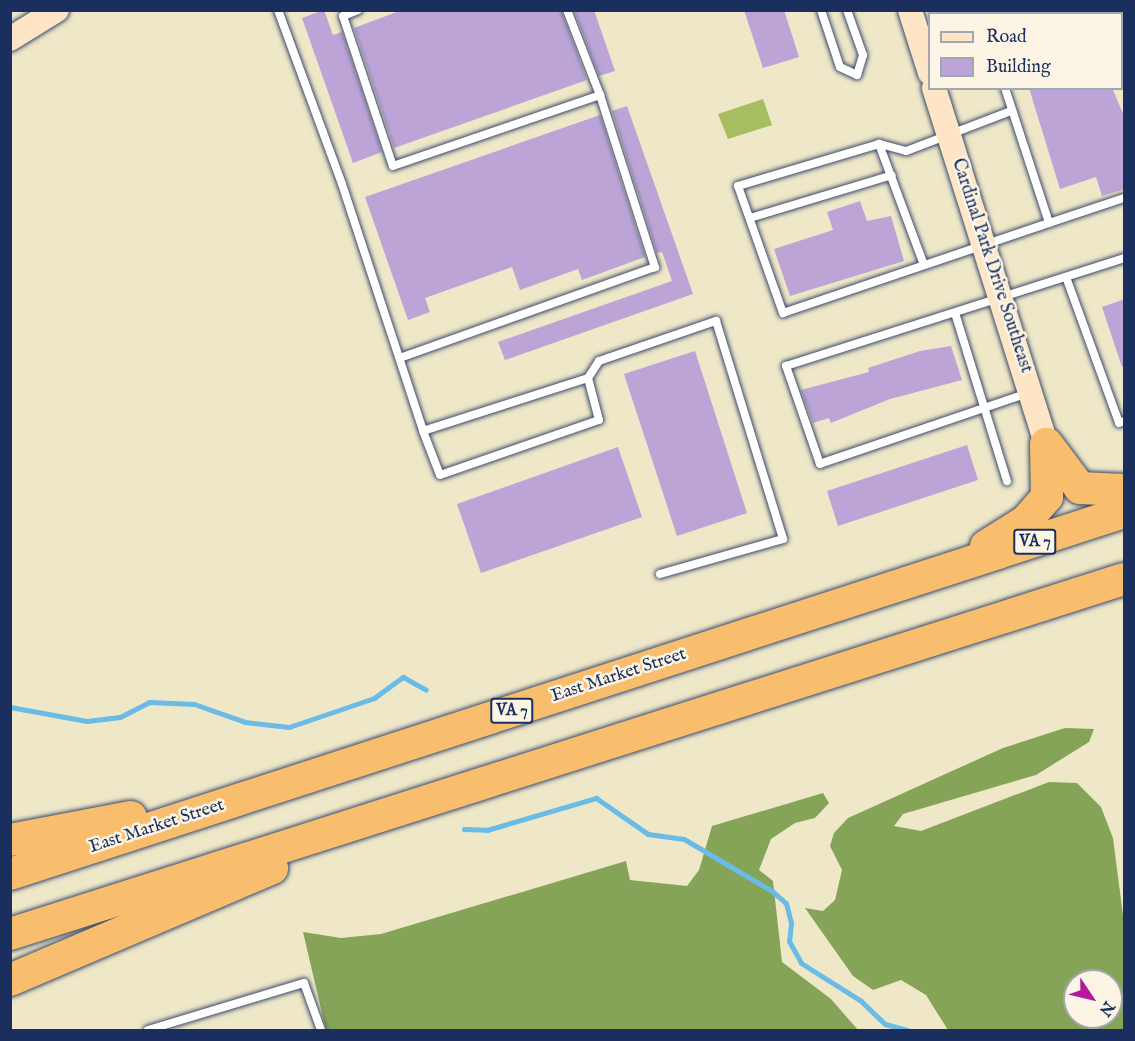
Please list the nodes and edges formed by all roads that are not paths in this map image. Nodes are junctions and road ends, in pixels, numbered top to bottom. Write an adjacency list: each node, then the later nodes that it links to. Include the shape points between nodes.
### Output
1 (57, 10): 8 (street)
2 (278, 10): 26 (lane)
3 (358, 10): 12 (lane, via 343,16 393,166)
4 (567, 10): 12 (lane)
5 (821, 10): 6 (lane, via 840,68 856,75 863,55)
6 (847, 10)
7 (910, 10): 9 (street)
8 (10, 39)
9 (928, 67)
10 (935, 90): 14 (street, Cardinal Park Drive Southeast)
11 (1006, 90): 13 (lane)
12 (600, 95): 26 (lane, via 655,267)
13 (1011, 111): 14 (lane); 19 (lane)
14 (950, 137): 15 (lane, via 906,151); 20 (street, Cardinal Park Drive Southeast)
15 (879, 144): 16 (lane); 18 (lane, via 738,186)
16 (892, 175): 18 (lane); 22 (lane)
17 (1125, 198): 19 (lane)
18 (750, 218): 22 (lane, via 783,313)
19 (1049, 223): 20 (lane)
20 (985, 245): 22 (lane); 24 (street, Cardinal Park Drive Southeast)
21 (1125, 258): 23 (lane)
22 (924, 265)
23 (1066, 277): 24 (lane); 30 (lane, via 1119,423)
24 (1002, 299): 25 (lane); 28 (street, Cardinal Park Drive Southeast)
25 (955, 314): 29 (lane); 29 (lane, via 786,366 820,464)
26 (400, 358): 31 (lane)
27 (588, 378): 31 (lane); 31 (lane, via 599,420 440,475); 37 (lane, via 599,361 716,321 783,539)
28 (1031, 392): 29 (lane); 32 (street, Cardinal Park Drive Southeast)
29 (987, 406): 33 (lane)
30 (1125, 421)
31 (423, 431)
32 (1046, 444): 34 (highway, via 1080,488); 36 (highway, via 1048,492 1036,512)
33 (1006, 481)
34 (1125, 490)
35 (1125, 512): 36 (highway, East Market Street / VA 7)
36 (944, 571): 39 (highway, East Market Street / VA 7)
37 (660, 574)
38 (1125, 579): 40 (highway)
39 (270, 791): 41 (highway); 42 (highway, East Market Street / VA 7)
40 (387, 814): 43 (highway); 44 (highway, via 182,910)
41 (10, 840)
42 (10, 874)
43 (10, 934)
44 (10, 980)
45 (148, 1030): 46 (lane, via 304,983)
46 (321, 1030)

